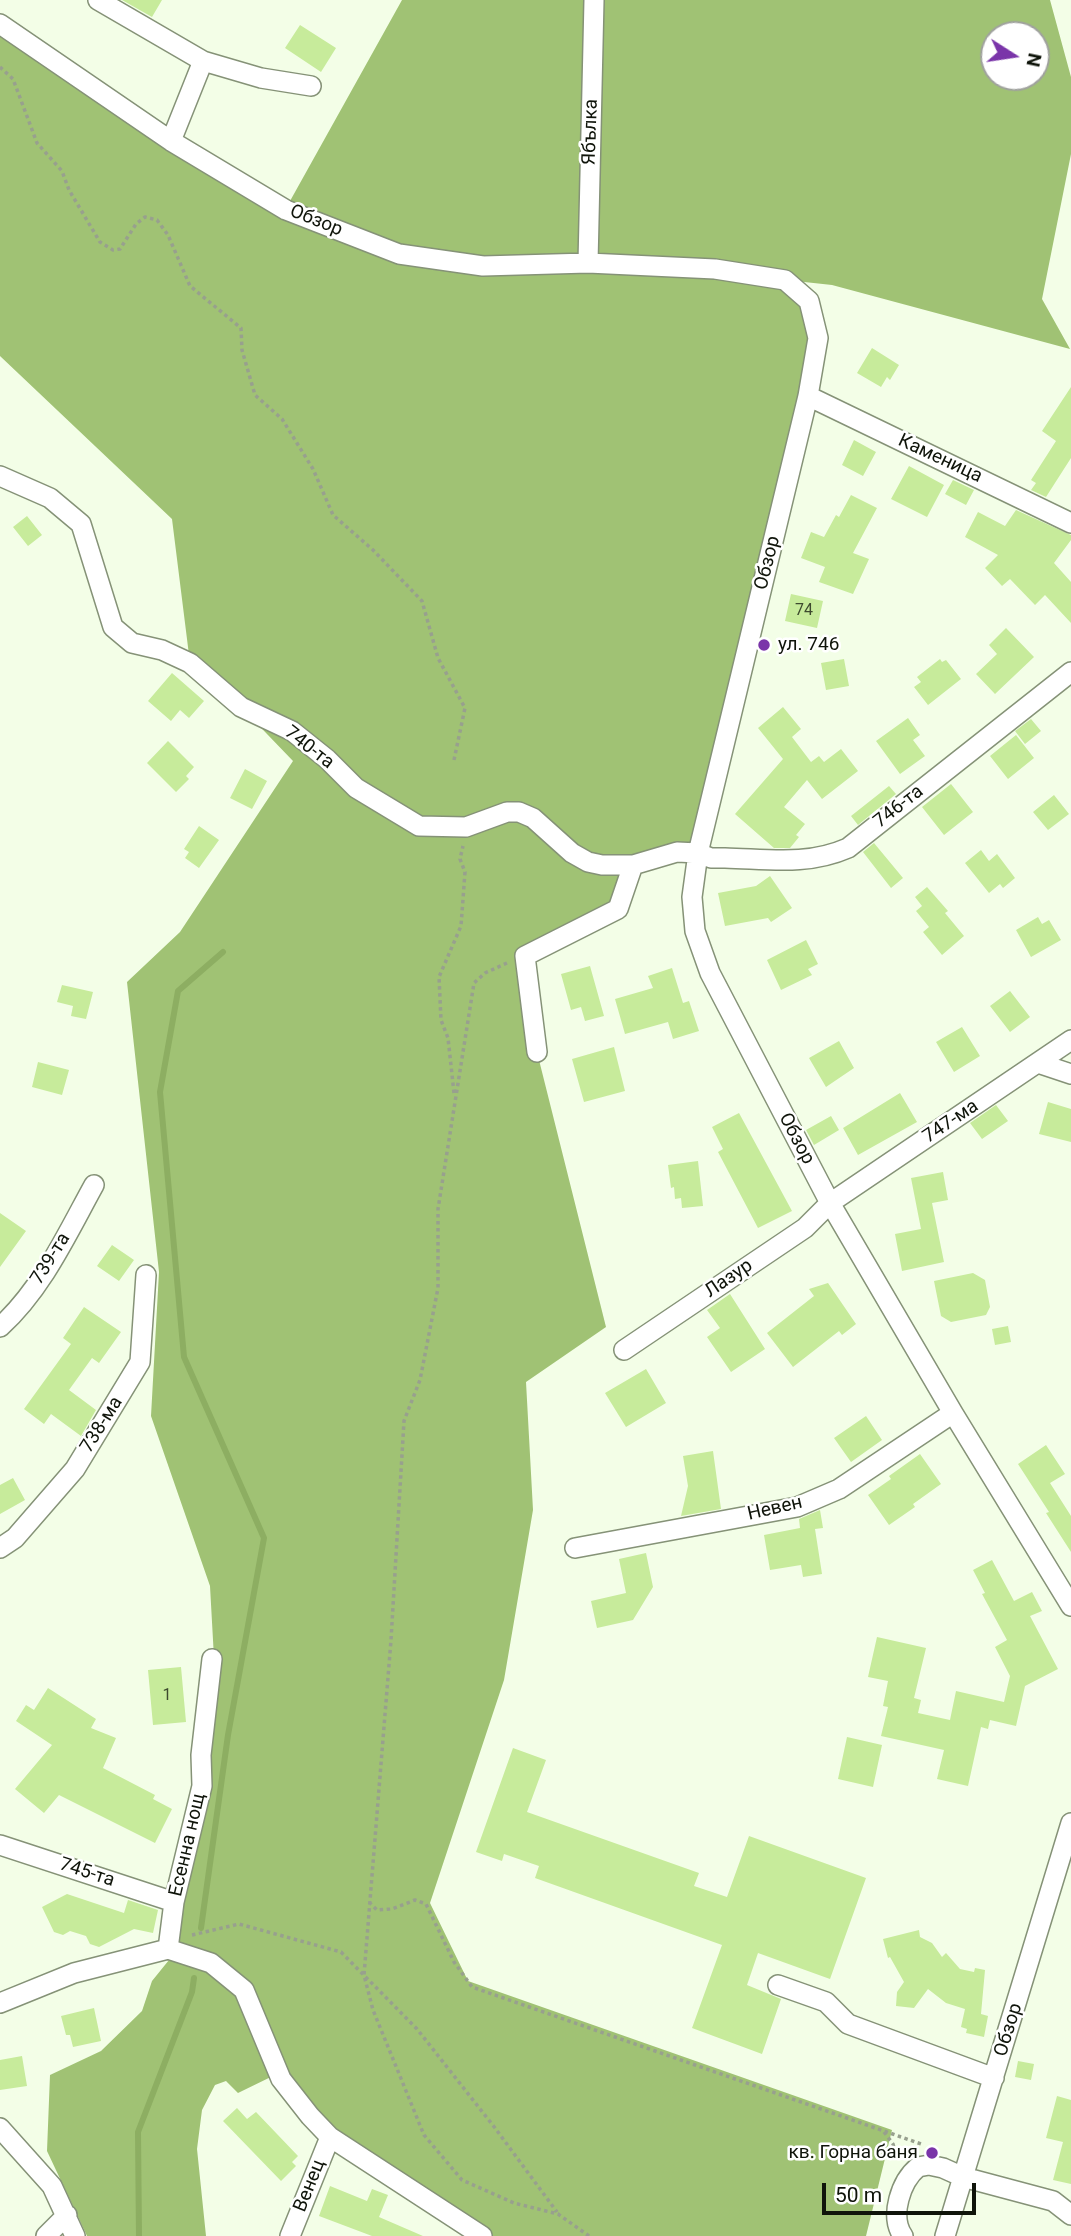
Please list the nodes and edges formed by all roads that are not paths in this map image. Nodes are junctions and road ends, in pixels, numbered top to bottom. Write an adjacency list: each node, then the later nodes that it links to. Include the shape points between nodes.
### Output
1 (98, 0): 4 (street)
2 (594, 0): 7 (street, Ябълка)
3 (0, 24): 6 (street, Обзор)
4 (203, 61): 5 (street); 6 (street)
5 (311, 86)
6 (171, 141): 7 (street, Обзор, via 286,210 399,254 483,266)
7 (587, 263): 8 (street, Обзор, via 715,269 785,280 809,302 817,338)
8 (808, 396): 10 (street, Каменица); 12 (street, Обзор)
9 (0, 476): 13 (street, 740-та, via 50,498 81,524 113,627 132,643 190,663 241,707 292,731 356,788 419,825 466,827 519,812 588,862)
10 (1071, 523)
11 (1071, 672): 12 (street, 746-та, via 848,848 810,860 711,858)
12 (698, 853): 13 (street, 740-та, via 677,852); 19 (street, Обзор, via 692,897 695,931 710,973)
13 (634, 865): 15 (street, via 618,909 526,956)
14 (1071, 1040): 16 (street, 747-ма)
15 (537, 1052)
16 (1038, 1063): 17 (street); 19 (street, 747-ма)
17 (1071, 1074)
18 (94, 1185): 21 (street, 739-та, via 48,1268)
19 (830, 1203): 22 (street, Лазур, via 805,1228); 23 (street, Обзор)
20 (146, 1275): 24 (street, 738-ма, via 141,1362 75,1469 15,1538)
21 (0, 1327)
22 (624, 1350)
23 (953, 1413): 25 (street, Невен, via 839,1489 797,1507); 26 (street, Обзор)
24 (0, 1548)
25 (575, 1548)
26 (1071, 1606)
27 (212, 1659): 30 (street, Есенна нощ, via 202,1786)
28 (1071, 1823): 34 (street, Обзор)
29 (0, 1845): 30 (street, 745-та)
30 (174, 1902): 31 (street, Есенна нощ)
31 (168, 1948): 33 (street, via 74,1973); 36 (street, via 211,1963 244,1990 281,2079)
32 (778, 1985): 34 (street, via 825,2002 848,2024)
33 (0, 2003)
34 (994, 2078): 37 (street, Обзор)
35 (0, 2128): 38 (street, via 52,2186)
36 (330, 2137): 42 (street, Венец); 43 (street)
37 (963, 2177): 39 (street, via 1053,2202); 44 (street, via 943,2168 918,2166 905,2183 897,2217); 45 (street, Обзор)
38 (67, 2214): 40 (street); 41 (street)
39 (1071, 2215)
40 (46, 2236)
41 (75, 2236)
42 (290, 2236)
43 (482, 2236)
44 (903, 2236)
45 (945, 2236)

